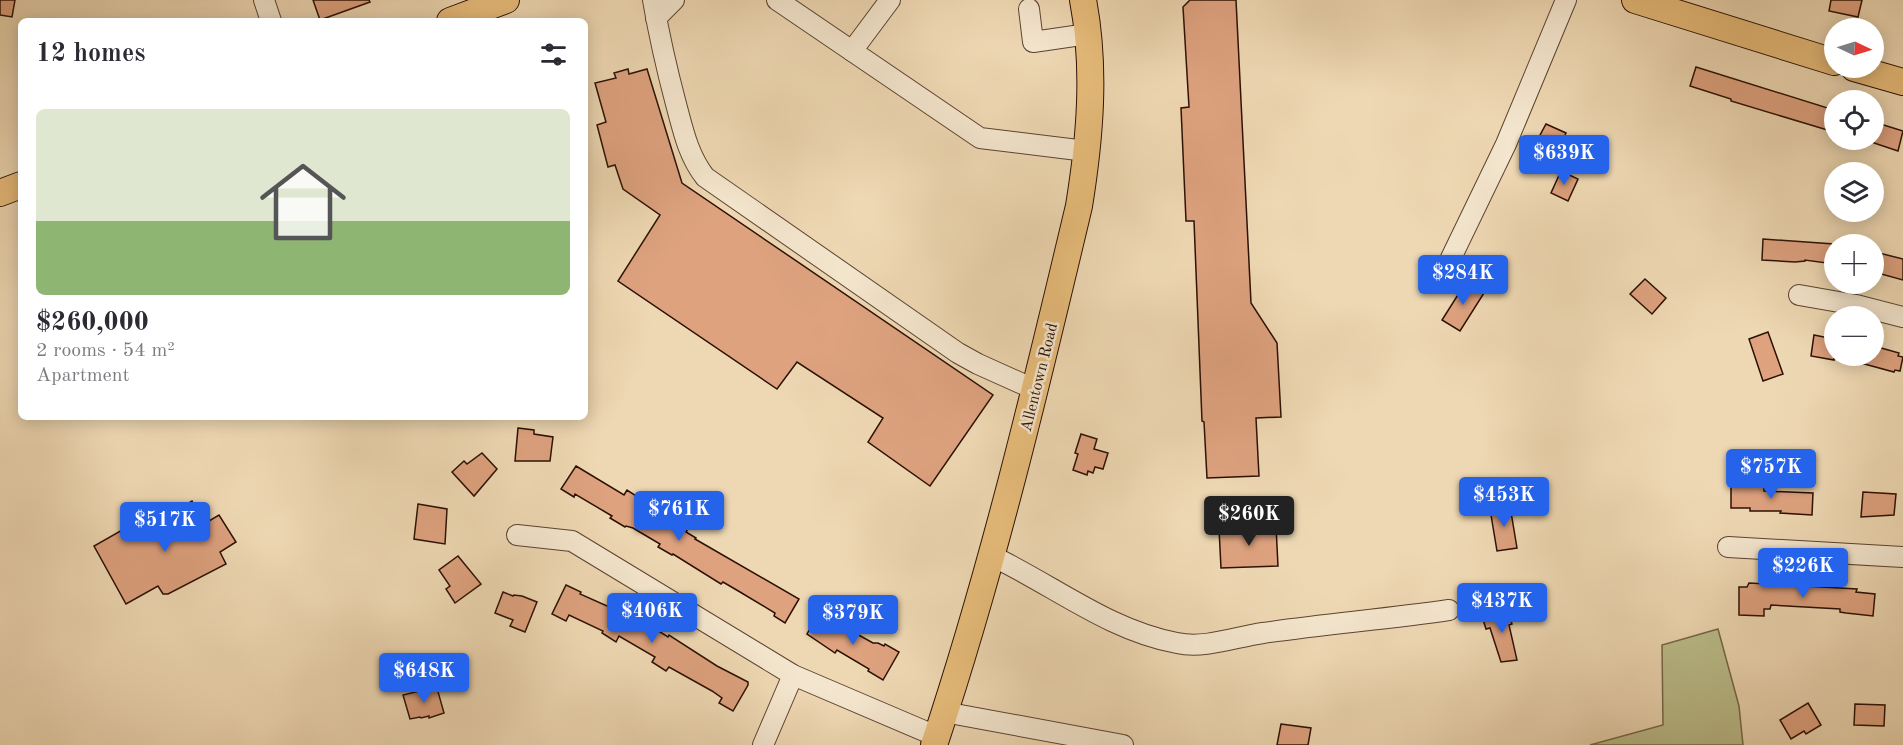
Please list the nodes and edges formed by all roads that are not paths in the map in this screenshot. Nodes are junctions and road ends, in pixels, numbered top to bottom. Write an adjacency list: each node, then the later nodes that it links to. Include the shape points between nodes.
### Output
1 (264, 0): 11 (street)
2 (506, 0): 12 (main road)
3 (674, 0): 9 (street)
4 (777, 0): 14 (street)
5 (890, 0): 14 (street)
6 (1083, 0): 13 (main road, Allentown Road)
7 (1566, 0): 21 (street, via 1506,144)
8 (1635, 0): 15 (main road)
9 (655, 9): 24 (street, via 687,144 694,164 705,177 958,353)
10 (1029, 9): 13 (street, via 1033,42)
11 (270, 18)
12 (458, 18)
13 (1088, 33): 18 (main road, Allentown Road, via 1091,72)
14 (852, 51): 18 (street, via 980,138)
15 (1824, 59)
16 (1884, 77): 17 (main road)
17 (1903, 82)
18 (1086, 151): 24 (main road, Allentown Road, via 1079,206)
19 (18, 186): 20 (main road)
20 (0, 193)
21 (1450, 260)
22 (1799, 295): 23 (street)
23 (1903, 317)
24 (1036, 390): 27 (main road, Allentown Road)
25 (517, 535): 30 (street, via 572,541)
26 (1728, 547): 28 (street)
27 (992, 556): 29 (street, via 1111,620 1179,644); 31 (main road, Allentown Road)
28 (1903, 557)
29 (1449, 610)
30 (793, 675): 31 (street); 32 (street)
31 (938, 731): 33 (street)
32 (763, 745)
33 (1123, 745)

